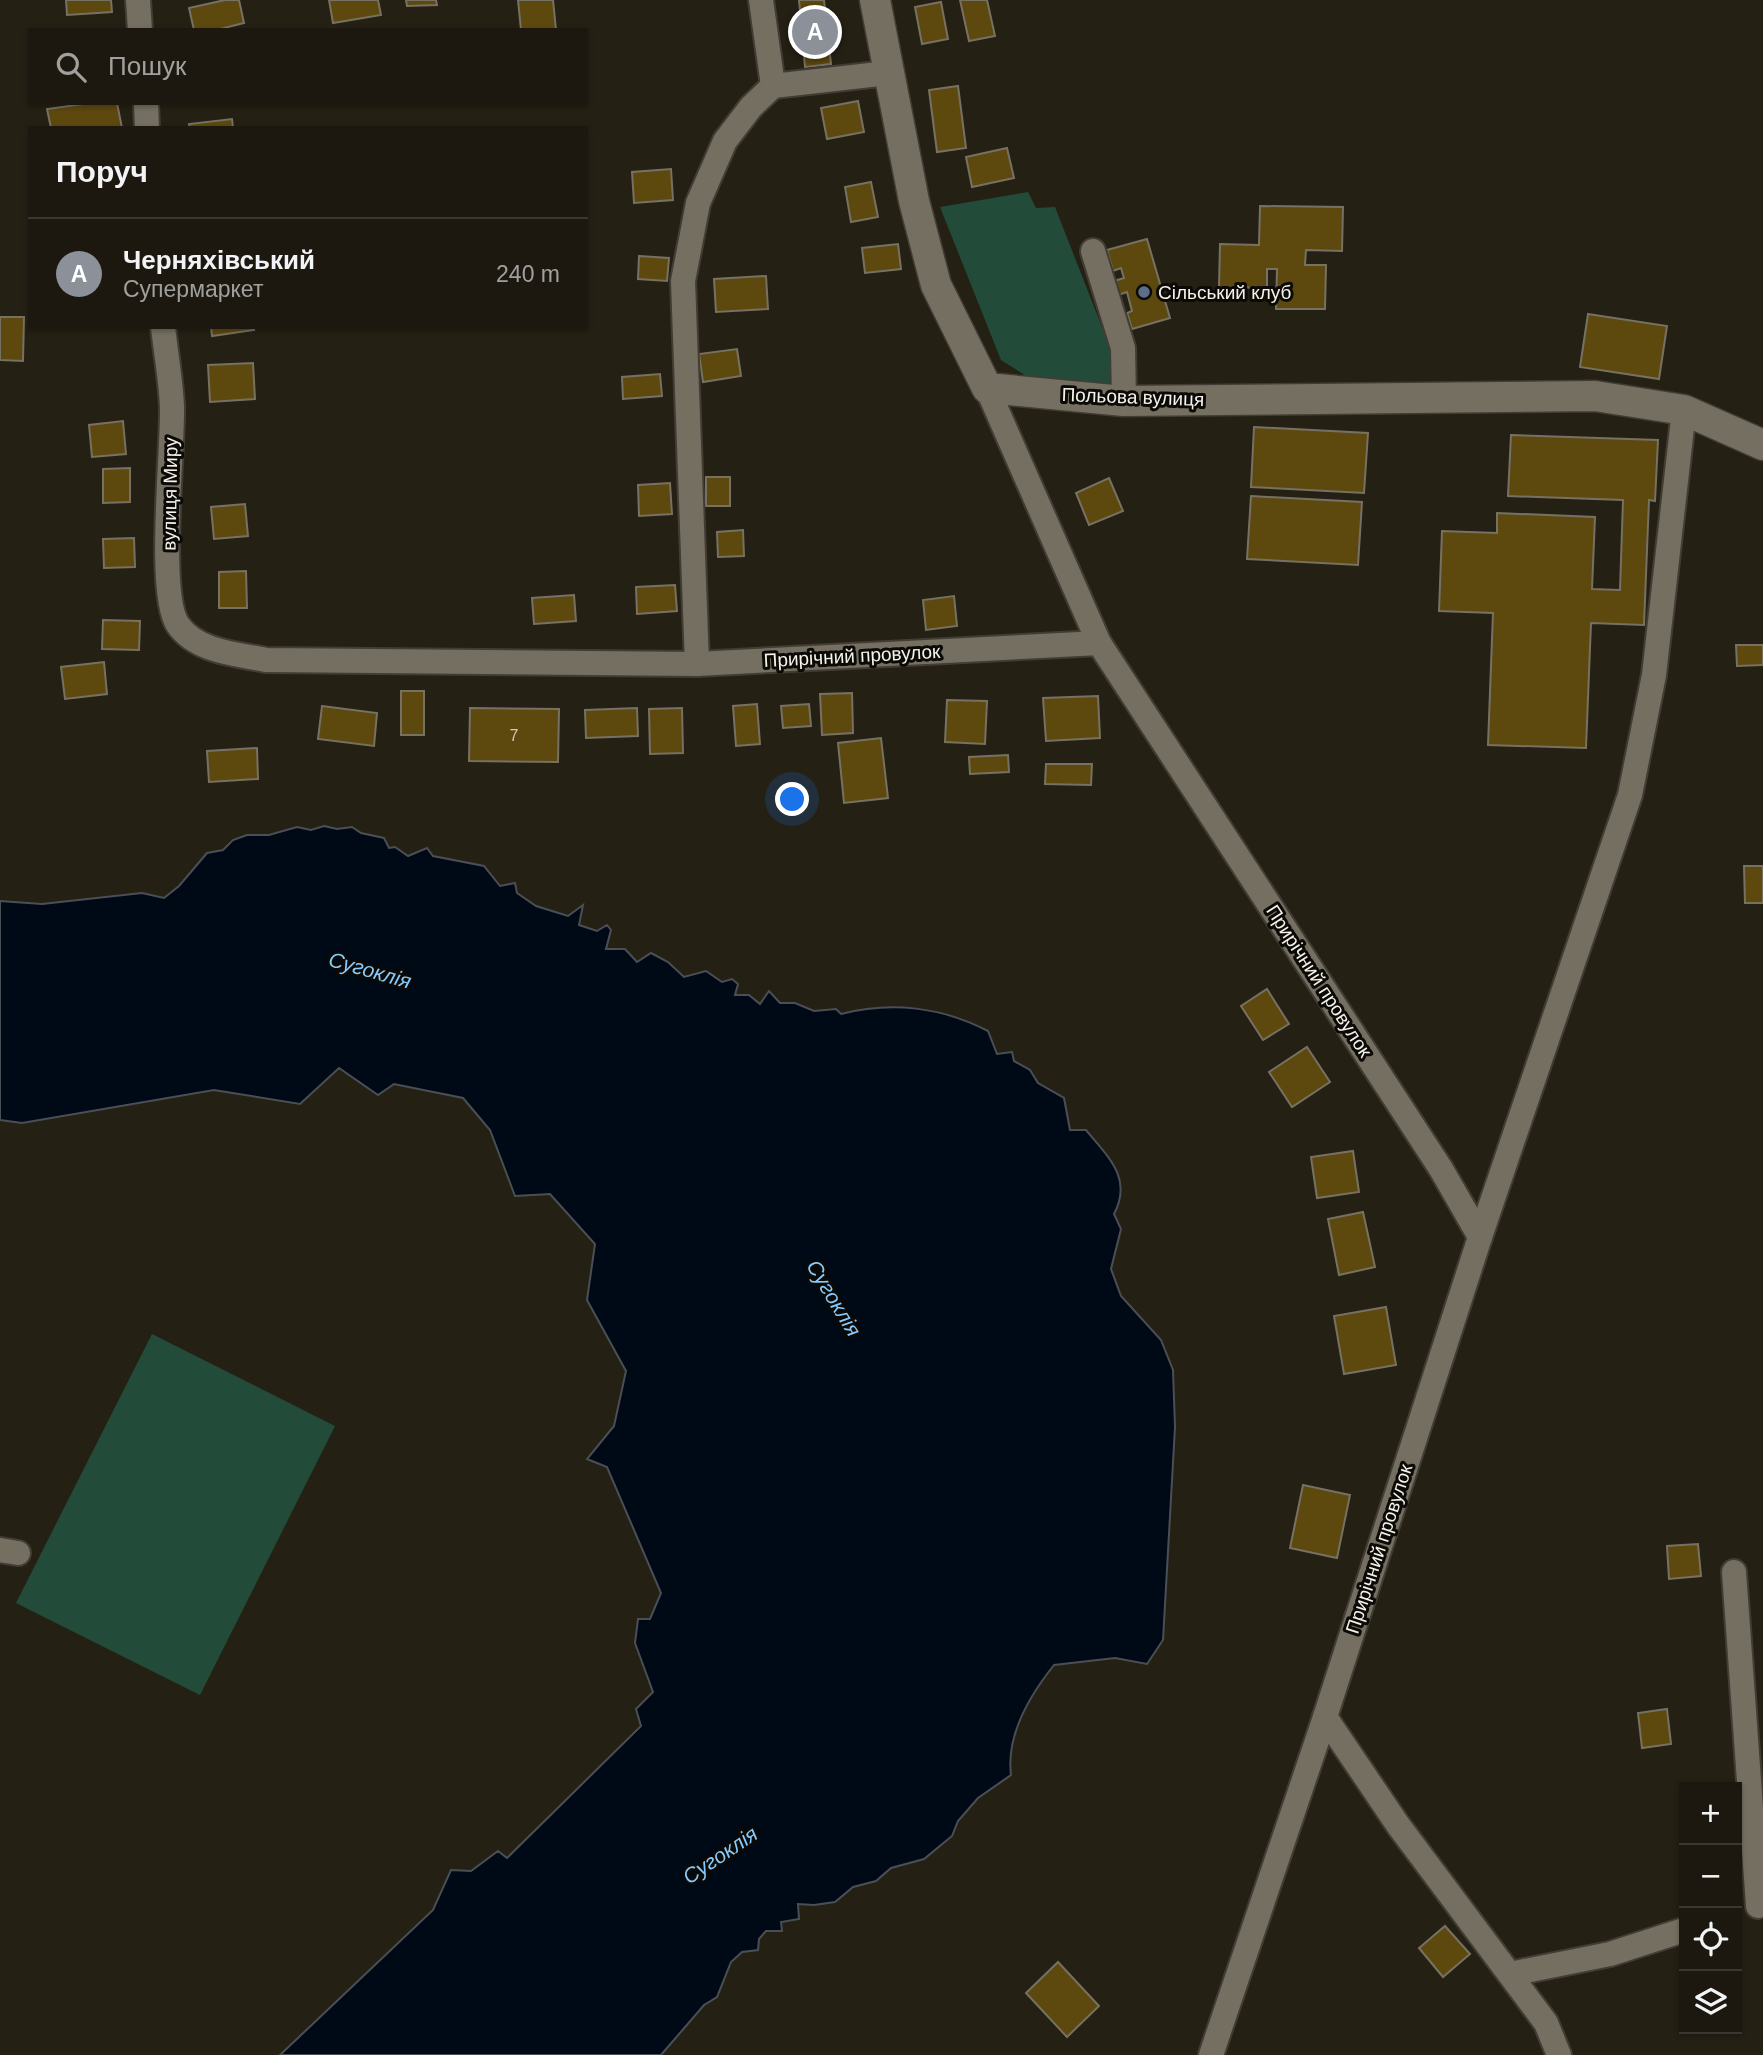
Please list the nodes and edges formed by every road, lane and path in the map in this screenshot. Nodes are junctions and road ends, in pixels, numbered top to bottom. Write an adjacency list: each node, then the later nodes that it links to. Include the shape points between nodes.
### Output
1 (138, 0): 4 (street)
2 (761, 0): 6 (street)
3 (875, 0): 5 (street)
4 (140, 28)
5 (888, 73): 6 (street); 11 (street, via 936,285)
6 (773, 86): 17 (street, via 724,141 698,203 683,281)
7 (146, 105): 8 (street)
8 (148, 126)
9 (1093, 251): 12 (street, via 1123,348)
10 (163, 329): 16 (street, вулиця Миру, via 172,407 167,492 170,599 178,625)
11 (987, 388): 12 (street, Польова вулиця); 15 (street)
12 (1124, 401): 13 (street, Польова вулиця, via 1595,396)
13 (1684, 410): 14 (street, Польова вулиця); 18 (street, via 1654,675 1630,795)
14 (1763, 445)
15 (1099, 643): 17 (street, Прирічний провулок); 18 (street, Прирічний провулок, via 1441,1169)
16 (205, 647): 17 (street, Прирічний провулок, via 266,660)
17 (697, 664)
18 (1480, 1237): 20 (street, Прирічний провулок)
19 (1734, 1572): 21 (street)
20 (1325, 1717): 23 (street, via 1398,1825); 24 (street, Прирічний провулок)
21 (1753, 1908)
22 (1679, 1932): 23 (street, via 1609,1954)
23 (1510, 1974): 25 (street, via 1546,2023)
24 (1211, 2055)
25 (1559, 2055)

